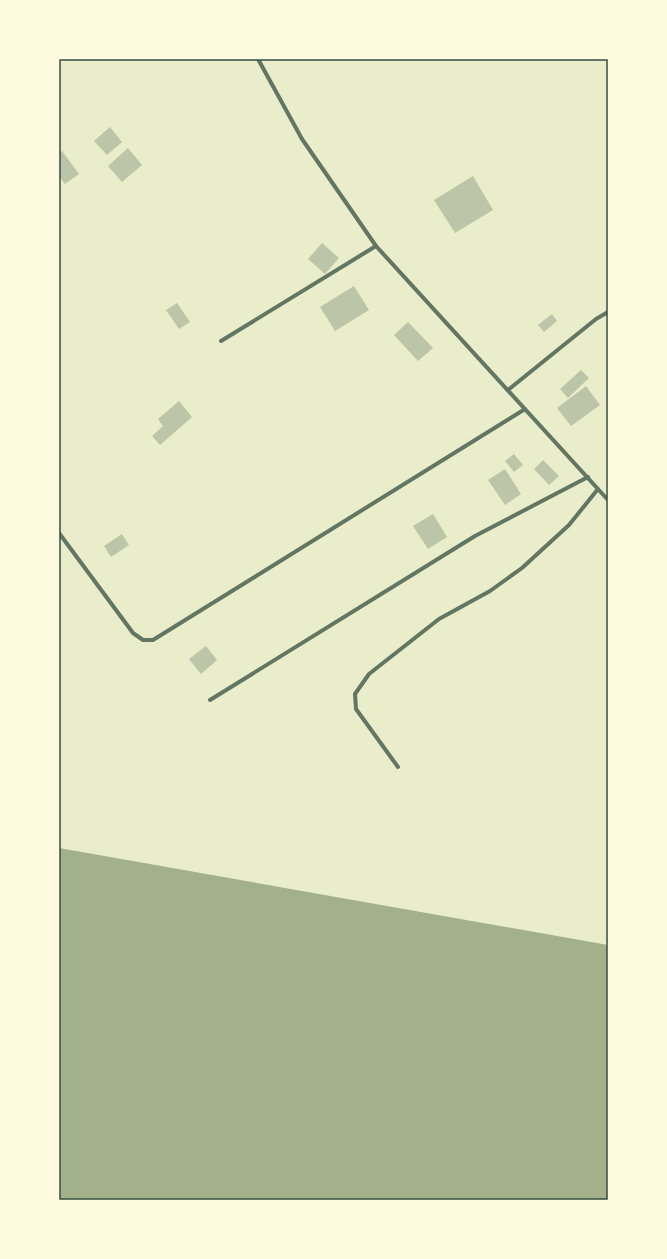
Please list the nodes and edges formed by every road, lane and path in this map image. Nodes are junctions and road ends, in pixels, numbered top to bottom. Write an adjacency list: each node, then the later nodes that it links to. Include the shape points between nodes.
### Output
1 (258, 59): 2 (street, via 302,139)
2 (376, 246): 4 (street); 5 (street)
3 (608, 312): 5 (street)
4 (220, 341)
5 (508, 390): 6 (street)
6 (525, 409): 7 (street); 10 (street, via 153,640 143,640 134,633)
7 (588, 478): 8 (street); 11 (street, via 475,536)
8 (598, 489): 9 (street); 12 (street, via 569,525 522,568 490,591 439,619 363,681 356,694 356,709)
9 (608, 500)
10 (59, 533)
11 (210, 700)
12 (398, 767)

